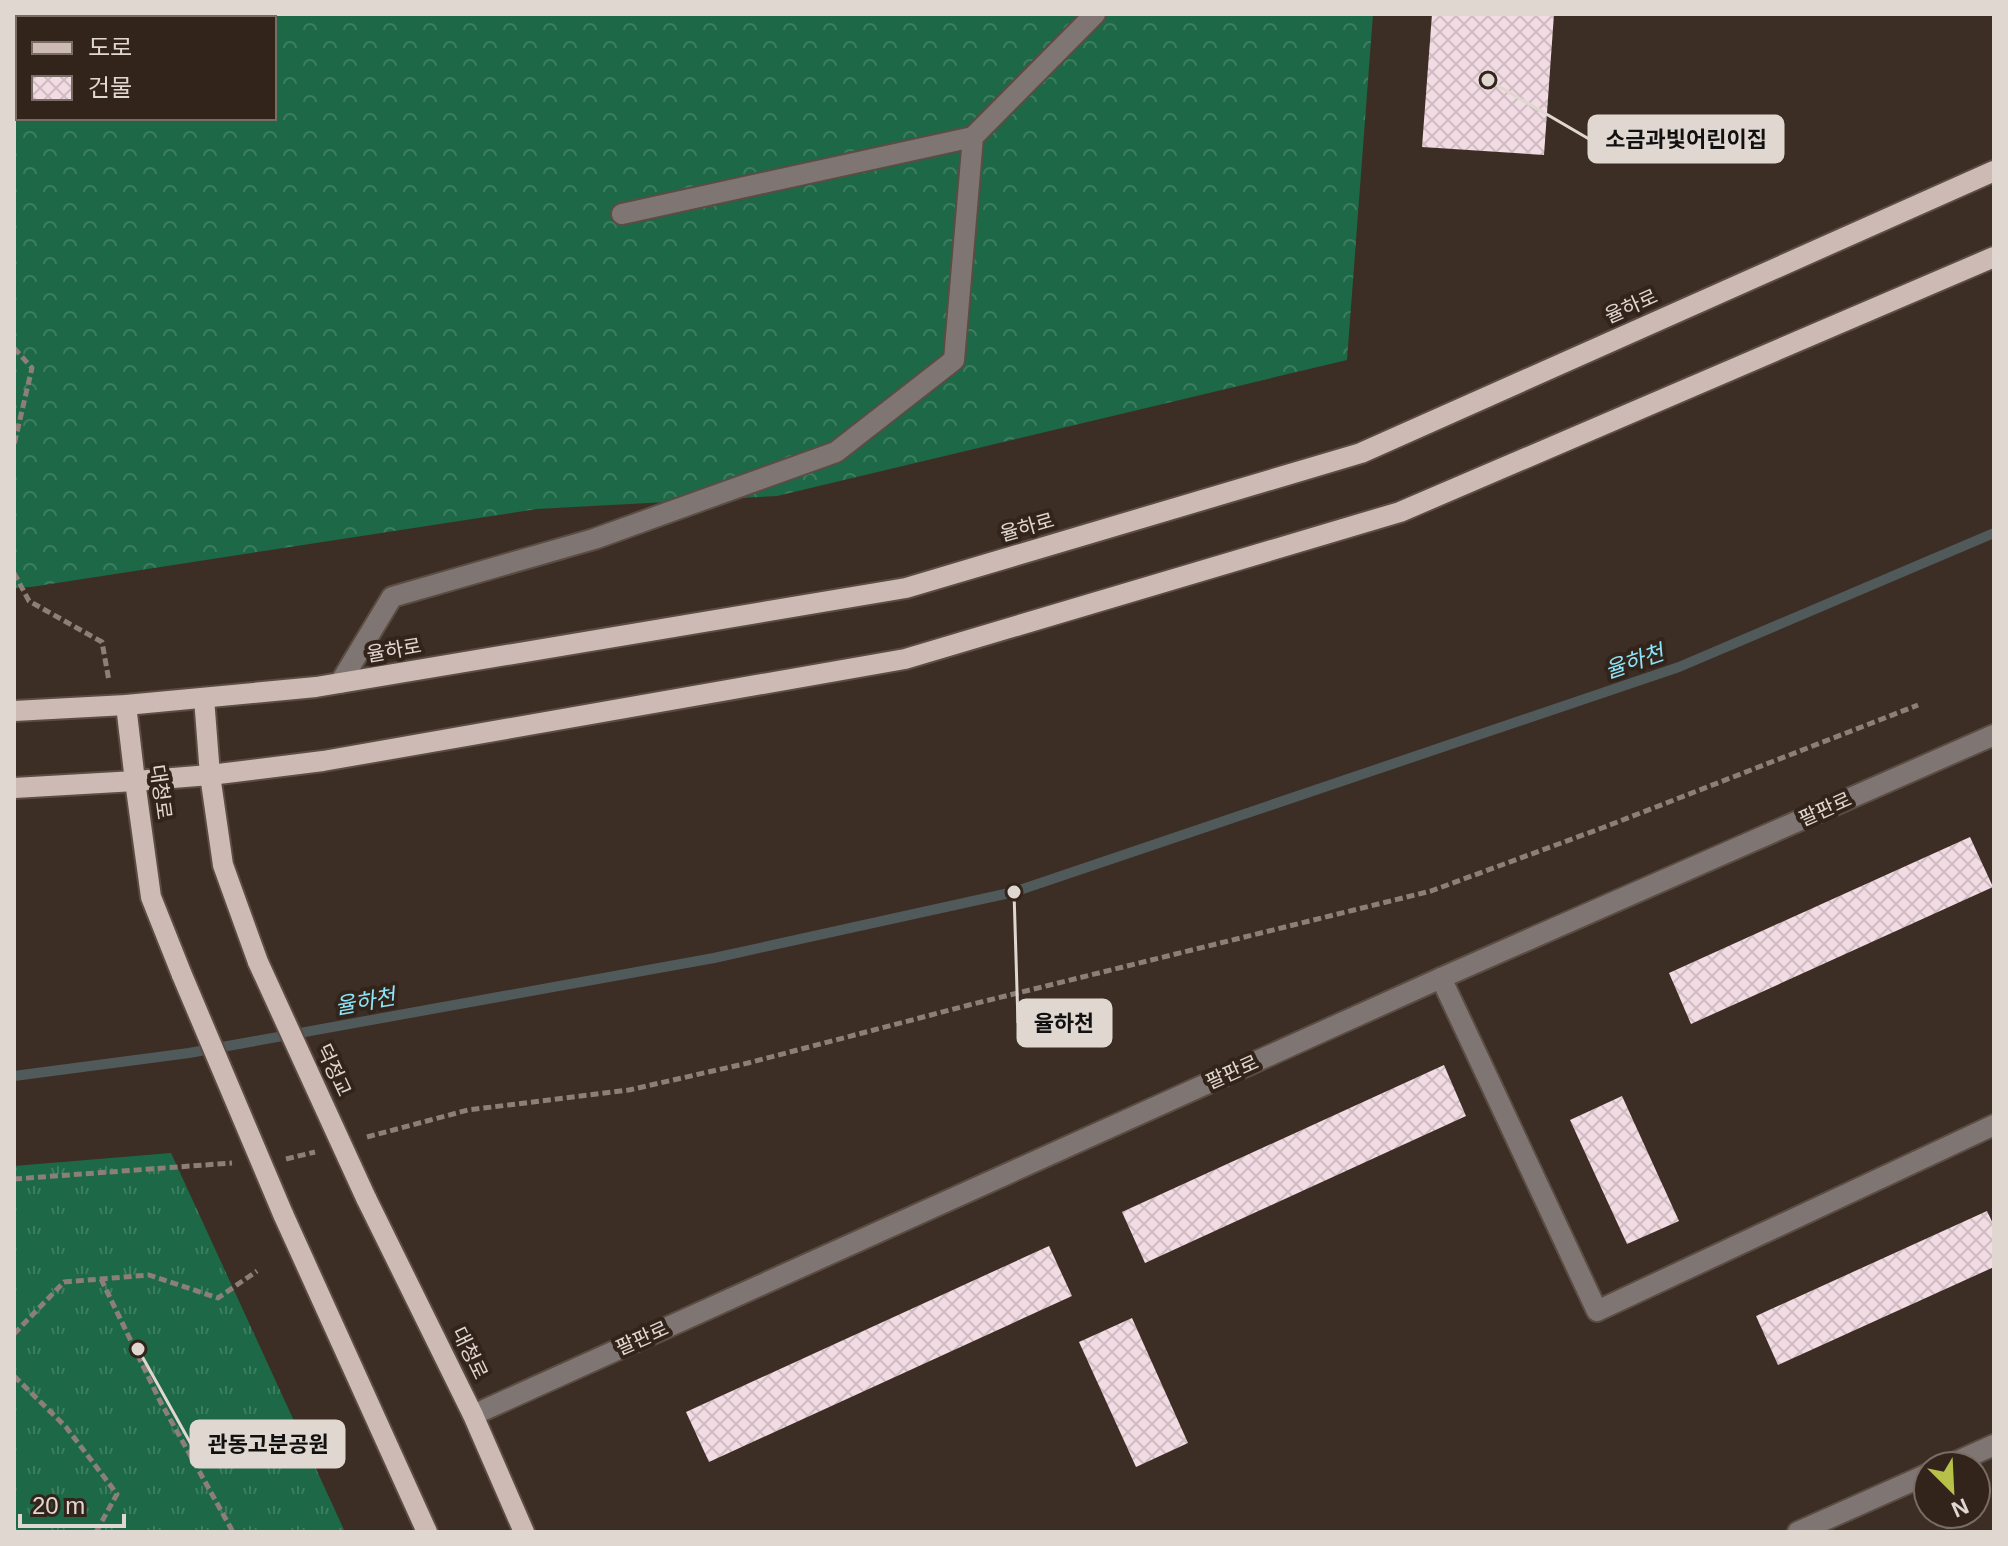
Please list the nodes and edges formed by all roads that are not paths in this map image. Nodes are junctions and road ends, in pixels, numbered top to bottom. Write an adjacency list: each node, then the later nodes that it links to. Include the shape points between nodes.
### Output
1 (1095, 14): 2 (street)
2 (973, 137): 4 (street); 6 (street, via 954,360 836,452 594,539 392,597)
3 (1994, 171): 6 (main road, 율하로, via 1361,453 906,588)
4 (622, 214)
5 (1994, 257): 11 (main road, via 1400,512 905,659 323,761)
6 (340, 683): 7 (main road, 율하로)
7 (204, 698): 8 (main road, 율하로); 11 (main road)
8 (120, 705): 9 (main road, 율하로); 12 (main road, 대청로)
9 (14, 711)
10 (1994, 735): 14 (street, 팔판로)
11 (210, 775): 12 (main road); 16 (main road, 덕정교, bridge, via 223,865 258,962)
12 (135, 781): 13 (main road); 19 (main road, 대청로, bridge, via 151,897 283,1214)
13 (14, 788)
14 (1441, 978): 15 (street, via 1597,1311); 17 (street, 팔판로)
15 (1994, 1125)
16 (366, 1198): 17 (main road, 대청로)
17 (473, 1415): 20 (main road, 대청로)
18 (1912, 1481): 21 (street)
19 (427, 1532)
20 (524, 1532)
21 (1798, 1532)

